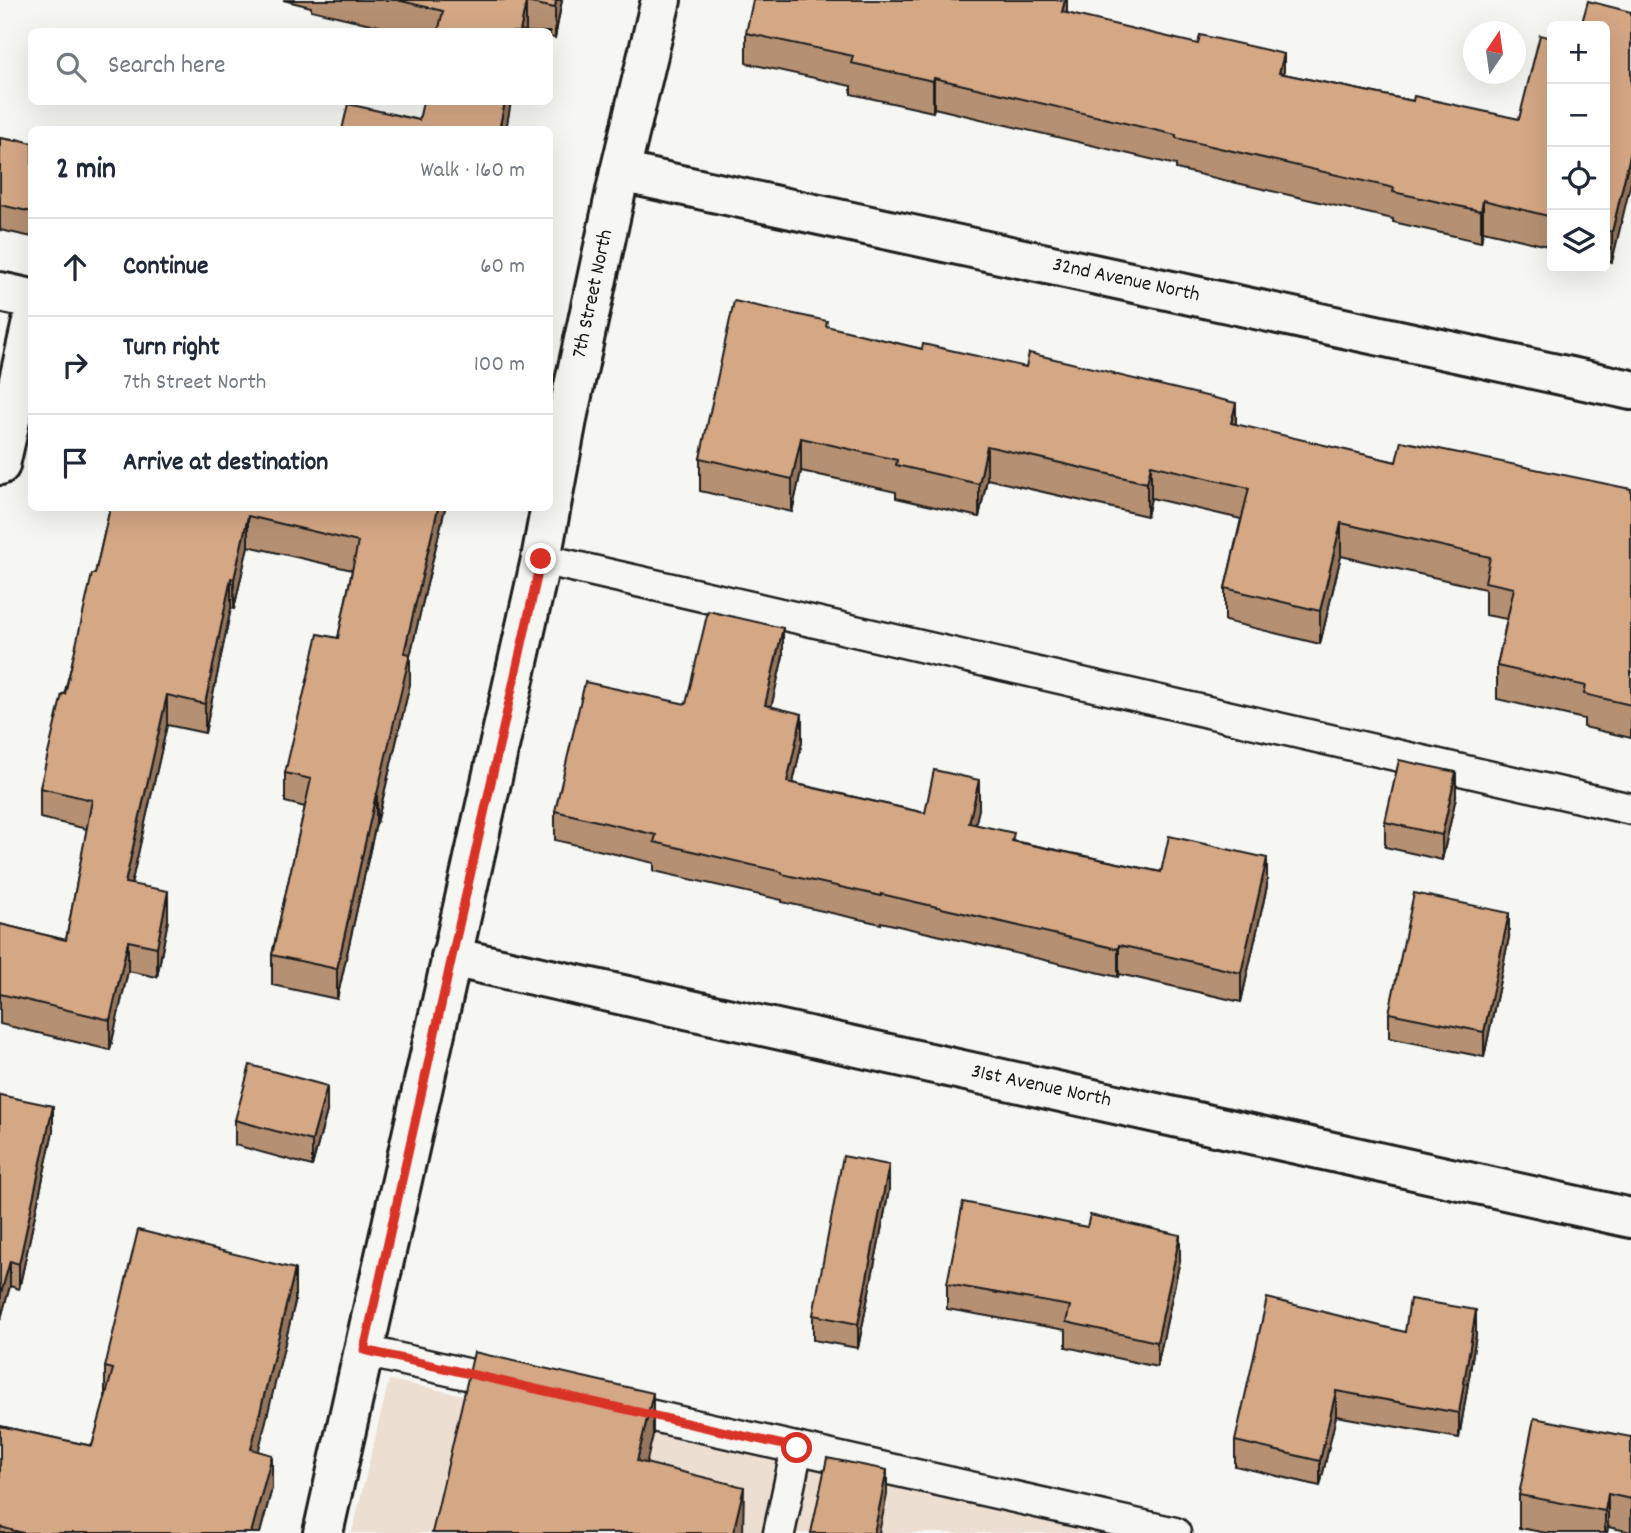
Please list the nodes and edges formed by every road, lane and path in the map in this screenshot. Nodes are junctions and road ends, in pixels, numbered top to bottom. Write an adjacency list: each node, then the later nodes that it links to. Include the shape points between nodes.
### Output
1 (661, 0): 2 (street, 7th Street North)
2 (620, 172): 6 (street, 32nd Avenue North); 7 (street, 7th Street North)
3 (0, 292): 4 (street)
4 (28, 298)
5 (28, 341): 9 (street)
6 (1631, 390)
7 (559, 412): 8 (street, 7th Street North)
8 (553, 461)
9 (0, 465)
10 (547, 511): 11 (street, 7th Street North)
11 (541, 559): 12 (lane); 13 (street, 7th Street North)
12 (1631, 809)
13 (452, 957): 14 (street, 31st Avenue North); 15 (street, 7th Street North)
14 (1631, 1218)
15 (364, 1350): 16 (lane); 19 (street, 7th Street North)
16 (540, 1390)
17 (594, 1402): 18 (lane)
18 (797, 1448): 20 (lane); 21 (lane)
19 (323, 1533)
20 (779, 1533)
21 (1175, 1533)

